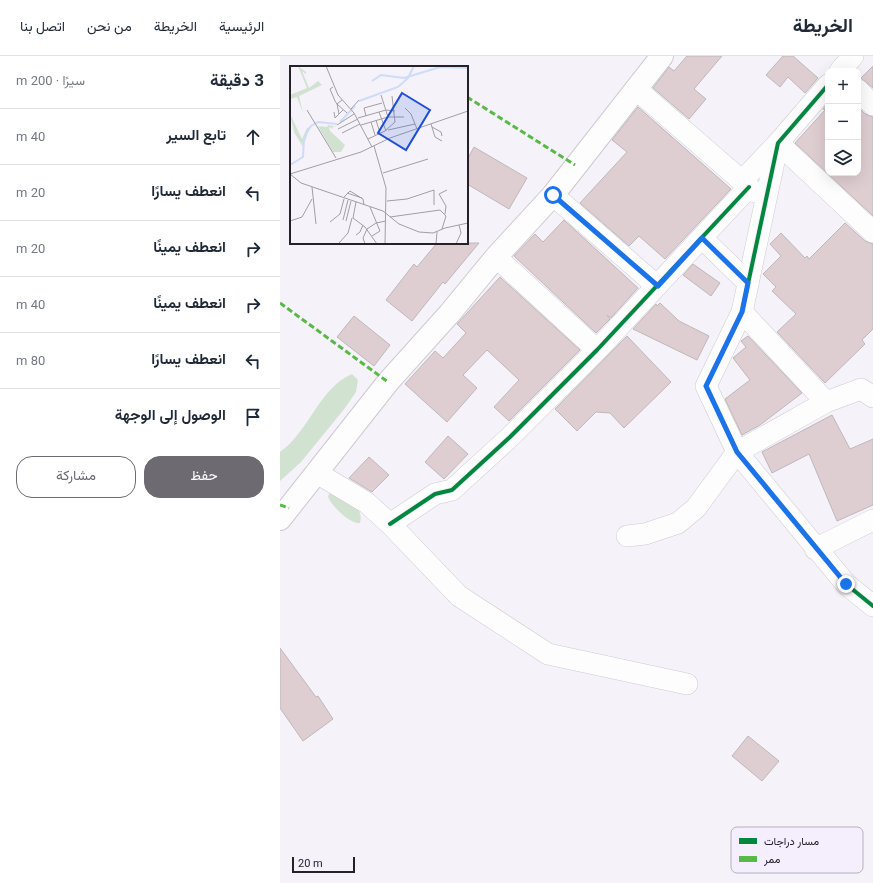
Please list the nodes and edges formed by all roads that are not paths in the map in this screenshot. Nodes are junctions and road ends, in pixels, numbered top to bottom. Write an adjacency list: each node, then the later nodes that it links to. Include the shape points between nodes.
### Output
1 (662, 56): 5 (main road)
2 (853, 56): 3 (street)
3 (843, 68)
4 (825, 88): 8 (street)
5 (636, 90): 9 (street); 10 (main road)
6 (861, 93): 7 (street)
7 (873, 105)
8 (778, 143): 9 (street); 11 (street); 12 (street)
9 (746, 184): 11 (street); 13 (street)
10 (553, 195): 14 (main road); 16 (street)
11 (765, 202): 15 (street)
12 (873, 232)
13 (702, 238): 15 (street); 16 (street)
14 (496, 256): 18 (street); 22 (main road, via 450,313 388,382)
15 (748, 283): 17 (street)
16 (658, 286): 18 (street)
17 (742, 312): 20 (street); 21 (street, via 706,386)
18 (597, 350): 25 (street, via 510,437 452,490 435,494)
19 (869, 388): 20 (street)
20 (826, 402): 21 (street)
21 (737, 452): 26 (street, via 689,516 664,530); 27 (street)
22 (317, 473): 23 (main road); 25 (street, via 366,503)
23 (280, 519)
24 (873, 520): 27 (street)
25 (390, 524): 29 (street, via 459,596 548,654)
26 (627, 536)
27 (816, 549): 28 (street, via 846,584)
28 (873, 606)
29 (687, 684)

